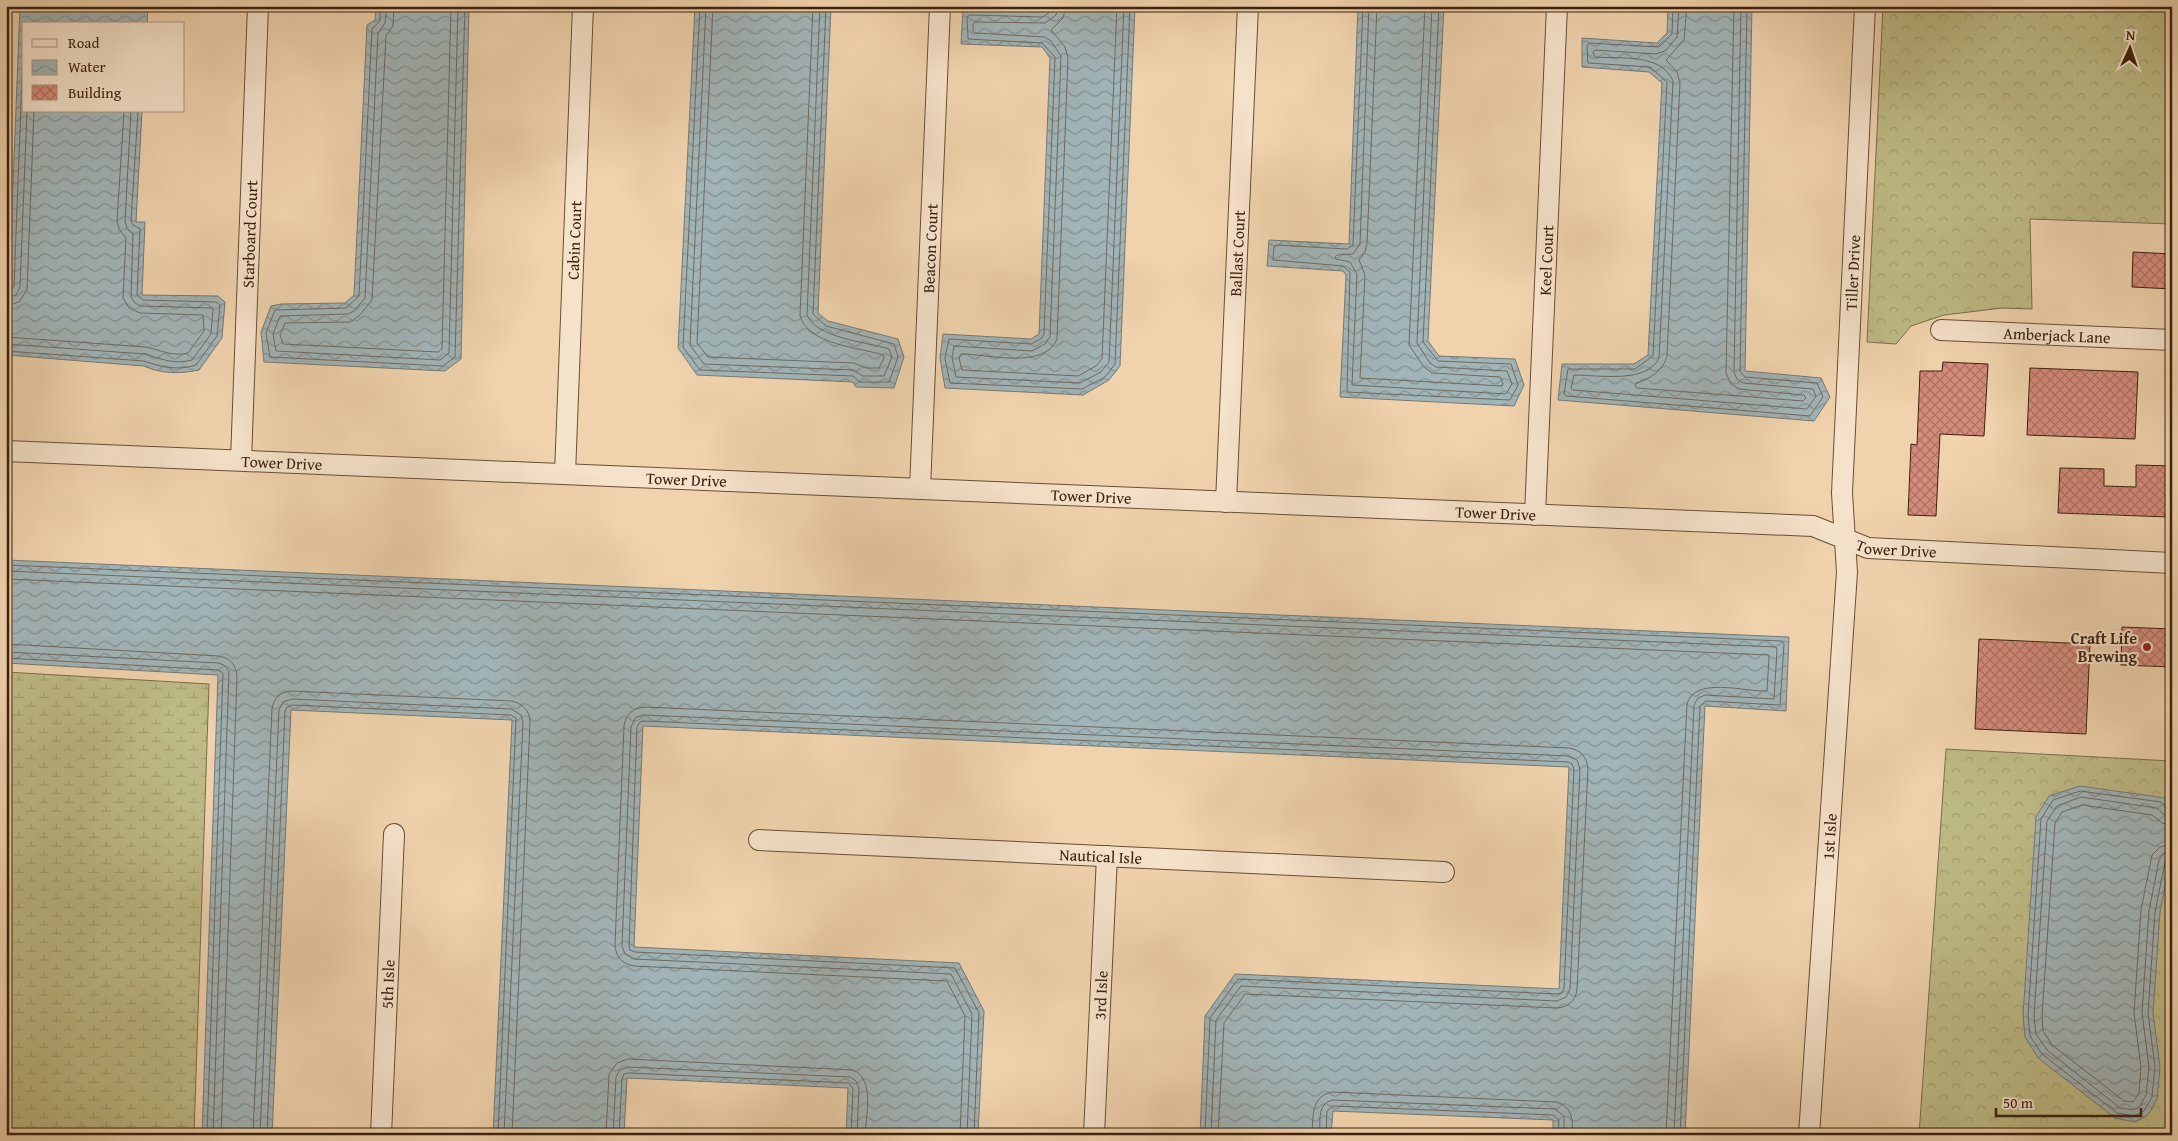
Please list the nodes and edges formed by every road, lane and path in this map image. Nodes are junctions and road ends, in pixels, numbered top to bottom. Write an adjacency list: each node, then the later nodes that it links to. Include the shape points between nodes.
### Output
1 (258, 6): 10 (street, Starboard Court)
2 (584, 6): 11 (street, Cabin Court)
3 (940, 6): 12 (street, Beacon Court)
4 (1248, 6): 13 (street, Ballast Court)
5 (1557, 6): 14 (street, Keel Court)
6 (1864, 6): 15 (street, Tiller Drive, via 1842,493)
7 (1941, 330): 8 (street, Amberjack Lane)
8 (2172, 340)
9 (6, 451): 10 (street, Tower Drive)
10 (240, 460): 11 (street, Tower Drive)
11 (566, 474): 12 (street, Tower Drive)
12 (920, 489): 13 (street, Tower Drive)
13 (1226, 502): 14 (street, Tower Drive)
14 (1535, 515): 15 (street, Tower Drive, via 1813,526)
15 (1845, 539): 16 (street, Tower Drive, via 1868,548); 23 (street, 1st Isle, via 1846,572)
16 (2172, 563)
17 (394, 834): 21 (street, 5th Isle)
18 (759, 840): 19 (street, Nautical Isle)
19 (1107, 856): 20 (street, Nautical Isle); 22 (street, 3rd Isle)
20 (1444, 872)
21 (381, 1135)
22 (1094, 1135)
23 (1808, 1135)

